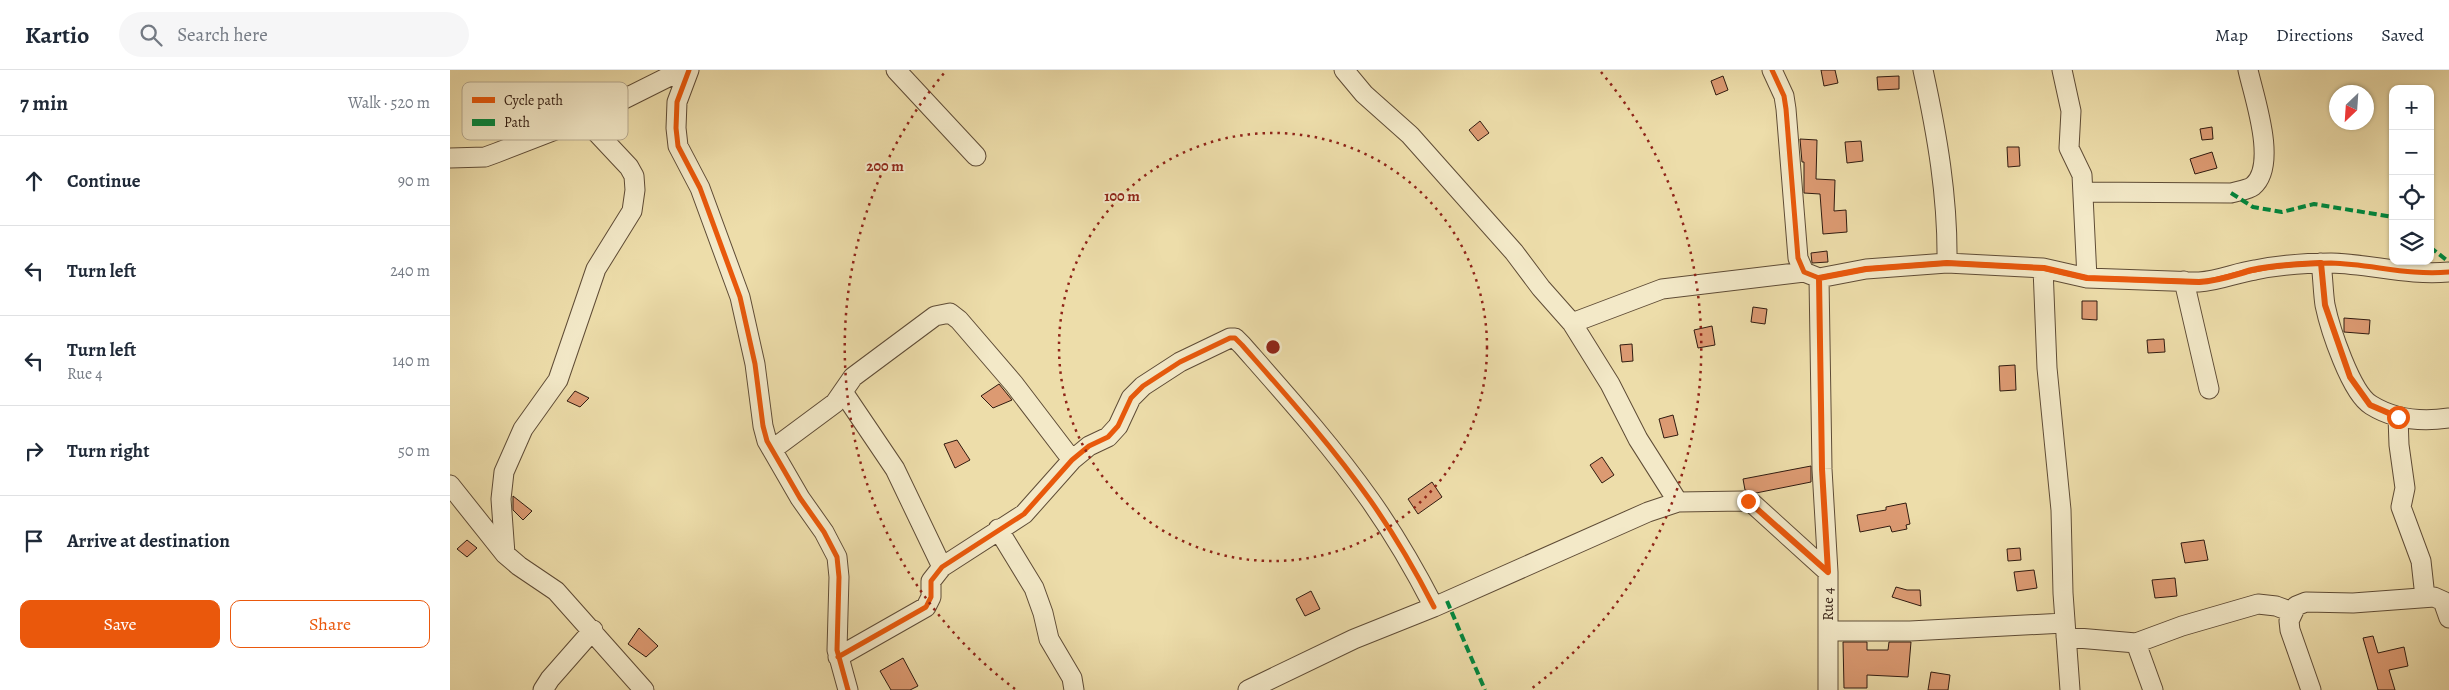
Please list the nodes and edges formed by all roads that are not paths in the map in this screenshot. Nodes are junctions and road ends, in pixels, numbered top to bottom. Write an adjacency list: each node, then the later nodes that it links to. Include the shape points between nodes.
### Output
1 (682, 70): 9 (street)
2 (689, 70): 27 (street, via 677,102 678,146 700,188 740,297 755,364 763,426)
3 (896, 70): 12 (street)
4 (1344, 70): 22 (street, via 1364,94 1416,143)
5 (1772, 70): 19 (street, Rue 4, via 1784,96 1797,251)
6 (1923, 70): 15 (street, via 1948,215)
7 (2062, 70): 14 (street, via 2071,110 2069,148 2082,175)
8 (2248, 70): 14 (street, via 2265,146 2262,173 2252,186 2231,194)
9 (628, 97)
10 (529, 140): 13 (street, via 485,157)
11 (604, 140): 32 (street, via 634,176 632,211 596,269 558,380 523,429 504,472 501,499)
12 (976, 156)
13 (450, 158)
14 (2084, 192): 20 (street)
15 (1947, 263): 17 (street); 19 (street)
16 (2321, 263): 18 (street, via 2401,272); 21 (street, via 2253,270 2216,281); 25 (street, via 2325,305 2350,377 2370,405)
17 (2044, 268): 20 (street); 41 (street, via 2047,368 2063,538)
18 (2449, 272)
19 (1812, 275): 22 (street, via 1662,289); 34 (street, Rue 4)
20 (2087, 278): 21 (street)
21 (2184, 281): 23 (street)
22 (1572, 322): 30 (street, via 1610,384 1638,440)
23 (2209, 389)
24 (843, 392): 27 (street, via 835,402); 28 (street, via 853,377 935,316 950,313 1014,384); 33 (street, via 895,469)
25 (2398, 417): 26 (street, via 2428,421); 36 (street, via 2405,488 2401,507)
26 (2449, 418)
27 (773, 450): 44 (street, via 837,557)
28 (1072, 460): 31 (street, via 1024,514); 37 (street, via 1089,446 1108,437 1118,426 1131,398 1143,386 1180,362 1235,338 1315,430 1370,500 1408,558)
29 (450, 485): 32 (street)
30 (1678, 502): 34 (street, via 1748,501); 37 (street, via 1621,523)
31 (998, 529): 33 (street); 48 (street, via 1034,588 1044,613 1049,639 1072,678)
32 (505, 554): 40 (street, via 552,587)
33 (942, 567): 44 (street, via 931,580 931,597 926,607)
34 (1828, 572): 42 (street, Rue 4)
35 (2449, 585): 36 (street)
36 (2430, 597): 38 (street, via 2353,603 2306,602 2296,606); 39 (street, via 2443,601)
37 (1434, 607): 49 (street, via 1354,638)
38 (2292, 612): 43 (street, via 2258,604); 53 (street, via 2290,630)
39 (2449, 618)
40 (593, 630): 45 (street); 46 (street)
41 (2065, 630): 42 (street); 43 (street); 51 (street)
42 (1828, 631): 50 (street, Rue 4)
43 (2136, 643): 52 (street)
44 (838, 657): 47 (street)
45 (543, 690)
46 (644, 690)
47 (848, 690)
48 (1074, 690)
49 (1248, 690)
50 (1828, 690)
51 (2070, 690)
52 (2153, 690)
53 (2311, 690)

